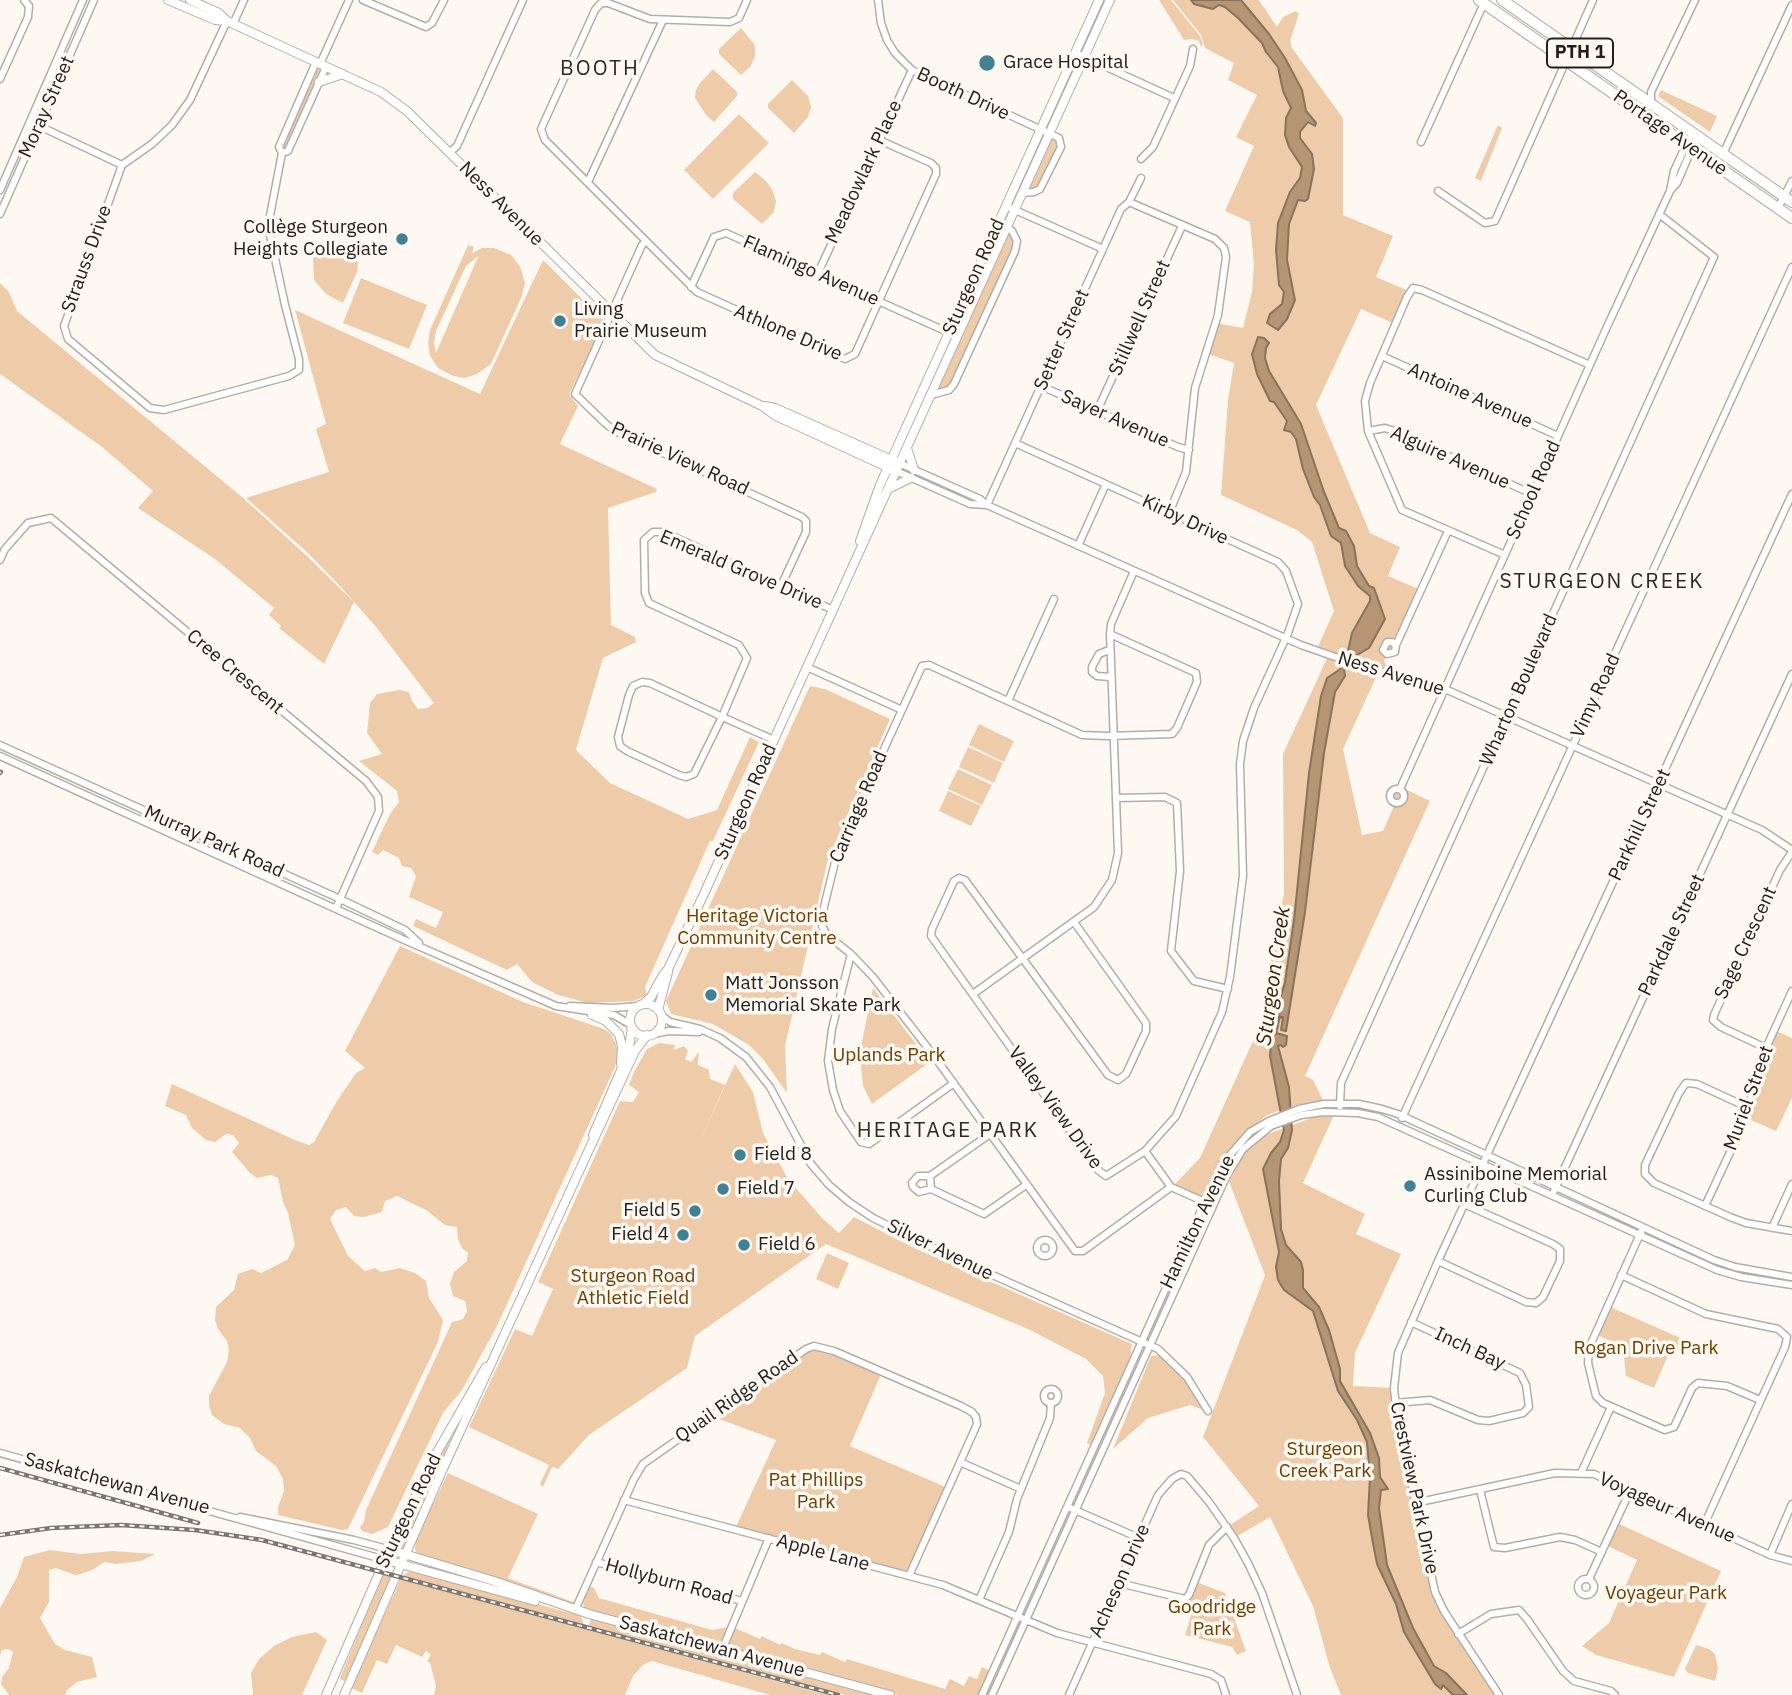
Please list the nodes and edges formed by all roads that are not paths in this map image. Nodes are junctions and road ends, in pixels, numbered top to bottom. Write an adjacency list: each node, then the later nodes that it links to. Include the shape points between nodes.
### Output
1 (24, 0): 30 (street, via 29,17)
2 (83, 0): 39 (street, Moray Street)
3 (94, 0): 40 (street, Moray Street)
4 (168, 0): 23 (main road, Ness Avenue)
5 (190, 0): 23 (main road, Ness Avenue)
6 (244, 0): 23 (street)
7 (349, 0): 31 (street)
8 (363, 0): 9 (street, via 426,27)
9 (444, 0)
10 (523, 0): 46 (street, via 457,146)
11 (747, 0): 22 (street, Athlone Drive, via 733,22)
12 (878, 0): 32 (street, Booth Drive, via 887,40)
13 (1100, 0): 27 (main road, Sturgeon Road)
14 (1110, 0): 27 (main road, Sturgeon Road)
15 (1593, 0): 25 (street)
16 (1695, 0): 36 (street)
17 (1481, 1): 20 (highway, Portage Avenue / PTH 1); 44 (street)
18 (1507, 1): 20 (street); 25 (highway, Portage Avenue / PTH 1)
19 (1792, 5): 48 (street)
20 (1503, 17): 29 (highway, Portage Avenue / PTH 1)
21 (642, 18): 22 (street, Athlone Drive); 24 (street, Athlone Drive, via 655,28); 53 (street, Athlone Drive, via 608,3 597,6 541,129 545,140)
22 (663, 20): 24 (street)
23 (230, 22): 31 (main road, Ness Avenue); 50 (street, via 173,125)
24 (656, 37): 53 (street)
25 (1571, 47): 29 (street); 36 (highway, Portage Avenue / PTH 1)
26 (1193, 49): 37 (street)
27 (1080, 55): 37 (street); 41 (main road, Sturgeon Road)
28 (0, 57): 30 (street)
29 (1566, 60): 38 (highway, Portage Avenue / PTH 1); 55 (street, via 1495,221 1485,223)
30 (8, 61): 34 (street)
31 (321, 64): 33 (main road, Ness Avenue); 35 (street); 47 (street, via 279,147)
32 (912, 71): 41 (street, Booth Drive); 43 (street, Meadowlark Place)
33 (343, 74): 35 (main road); 46 (main road, Ness Avenue, via 392,100)
34 (0, 79)
35 (319, 82): 47 (street, via 288,150)
36 (1649, 97): 38 (street); 42 (highway, Portage Avenue / PTH 1)
37 (1174, 98): 49 (street, via 1153,147)
38 (1639, 111): 45 (highway, Portage Avenue / PTH 1)
39 (29, 122): 40 (street); 54 (street, Moray Street)
40 (38, 126): 50 (street); 61 (street, Moray Street)
41 (1045, 131): 56 (main road, Sturgeon Road); 56 (street, via 1059,138 1061,147 1040,189); 59 (main road, Sturgeon Road)
42 (1697, 135): 45 (street, School Road); 48 (highway, Portage Avenue / PTH 1)
43 (879, 140): 69 (street, Meadowlark Place); 71 (street, Athlone Drive, via 937,170)
44 (1421, 142)
45 (1689, 146): 60 (highway, Portage Avenue / PTH 1); 62 (street, School Road, via 1670,180)
46 (450, 152): 72 (main road, Ness Avenue)
47 (282, 153): 50 (street, Strauss Drive, via 268,226 299,370 159,410 146,405 68,339 64,330)
48 (1723, 154): 57 (highway, Portage Avenue / PTH 1)
49 (1141, 159)
50 (122, 165)
51 (1141, 178): 58 (street, Setter Street)
52 (1792, 181): 57 (street)
53 (588, 183): 66 (street, Athlone Drive)
54 (0, 190)
55 (1438, 191)
56 (1022, 193): 59 (main road, Sturgeon Road)
57 (1788, 198): 60 (street)
58 (1129, 202): 64 (street); 67 (street, Setter Street, via 1121,209)
59 (1011, 208): 65 (main road, Sturgeon Road); 67 (street); 73 (main road, Sturgeon Road)
60 (1778, 208): 63 (highway, Portage Avenue / PTH 1)
61 (0, 214)
62 (1659, 214): 75 (street, School Road); 113 (street, Wharton Boulevard, via 1714,257)
63 (1792, 218)
64 (1182, 226): 79 (street, Stillwell Street); 84 (street, via 1220,243 1226,257 1218,315 1195,388)
65 (1007, 227): 73 (main road, Sturgeon Road); 77 (street, Sturgeon Road, via 1017,241 1015,251 954,384)
66 (646, 241): 70 (street, Athlone Drive); 72 (street, Prairie View Road)
67 (1103, 249): 76 (street, Setter Street)
68 (1792, 267): 117 (street, Vimy Road)
69 (818, 274): 70 (street, Flamingo Avenue, via 720,233); 71 (street, Flamingo Avenue)
70 (691, 287): 71 (street, Athlone Drive, via 845,359 855,354)
71 (879, 301): 73 (street, Flamingo Avenue)
72 (611, 314): 78 (main road, Ness Avenue, via 662,360); 99 (street, Prairie View Road, via 575,394 615,431 802,517 806,532)
73 (953, 335): 77 (main road, Sturgeon Road); 86 (main road, Sturgeon Road)
74 (1381, 356): 75 (street, via 1409,291 1417,288); 80 (street, via 1365,401); 81 (street, Antoine Avenue)
75 (1590, 365): 81 (street, School Road)
76 (1041, 386): 79 (street, Sayer Avenue); 82 (street, Setter Street)
77 (931, 396): 83 (main road, Sturgeon Road)
78 (762, 406): 85 (main road, Ness Avenue); 86 (main road, Ness Avenue, via 775,408)
79 (1097, 411): 84 (street, Sayer Avenue)
80 (1368, 431): 90 (street, Alguire Avenue, via 1394,431); 94 (street, via 1402,510)
81 (1558, 436): 90 (street, School Road)
82 (1015, 443): 88 (street, Kirby Drive); 92 (street, Setter Street)
83 (906, 449): 86 (main road, Sturgeon Road); 87 (main road)
84 (1189, 450): 93 (street, via 1184,481)
85 (871, 460): 86 (main road, Ness Avenue); 89 (main road)
86 (894, 466): 87 (street, Ness Avenue); 89 (main road, Sturgeon Road)
87 (913, 474): 89 (main road); 92 (street, Ness Avenue, via 970,504)
88 (1106, 484): 93 (street, Kirby Drive); 95 (street)
89 (884, 487): 101 (main road, Sturgeon Road)
90 (1532, 494): 96 (street, School Road)
91 (1792, 494): 121 (street, Parkhill Street)
92 (987, 505): 95 (street, Ness Avenue)
93 (1169, 513): 103 (street, Kirby Drive, via 1282,565 1298,604)
94 (1448, 531): 96 (street); 104 (street)
95 (1078, 546): 98 (street, Ness Avenue)
96 (1505, 555): 109 (street, School Road)
97 (0, 560): 126 (street, Cree Crescent, via 28,523 51,519 366,781 378,797 379,811)
98 (1134, 571): 102 (street); 103 (street, Ness Avenue)
99 (781, 586): 101 (street, Emerald Grove Drive); 112 (street, Emerald Grove Drive, via 664,532 653,532 644,540 649,603 746,652 746,663)
100 (1055, 599): 110 (street)
101 (833, 610): 106 (main road, Sturgeon Road)
102 (1110, 634): 105 (street); 114 (street, Carriage Road, via 1190,670 1198,678 1172,733)
103 (1286, 638): 109 (street, Ness Avenue, via 1364,667); 133 (street, Valley View Drive, via 1243,741 1243,877)
104 (1396, 645)
105 (1110, 650): 108 (street); 108 (street, via 1099,654 1092,672)
106 (807, 667): 111 (street); 115 (main road, Sturgeon Road)
107 (1792, 674): 124 (street, Parkdale Street)
108 (1110, 677): 114 (street)
109 (1445, 689): 113 (street, Ness Avenue); 122 (street, School Road)
110 (1008, 701): 111 (street, Carriage Road, via 926,665); 114 (street, Carriage Road, via 1082,735)
111 (902, 710): 130 (street, Carriage Road, via 838,850 821,919 827,935)
112 (722, 717): 112 (street, via 642,682 631,690 619,741 627,751 687,777 697,771); 115 (street)
113 (1506, 717): 117 (street, Ness Avenue); 147 (street, Wharton Boulevard, via 1341,1083)
114 (1115, 736): 123 (street)
115 (774, 740): 132 (main road, Sturgeon Road)
116 (0, 746): 119 (street, Murray Park Road)
117 (1573, 748): 121 (street, Ness Avenue); 149 (street, Vimy Road)
118 (0, 756): 120 (street, Murray Park Road)
119 (40, 763): 120 (street); 126 (street, Murray Park Road)
120 (28, 768): 127 (street, Murray Park Road)
121 (1659, 783): 124 (street, Ness Avenue); 155 (street, Parkhill Street)
122 (1400, 789)
123 (1116, 798): 128 (street, via 1118,853 1112,880 1100,900); 133 (street, via 1165,797 1177,803 1180,871 1171,951 1194,981)
124 (1727, 814): 125 (street, Ness Avenue, via 1768,833); 161 (street, Parkdale Street)
125 (1792, 851): 144 (street, Sage Crescent, via 1713,1015 1717,1024)
126 (340, 899): 127 (street, Cree Crescent); 129 (street, Murray Park Road, via 405,930)
127 (336, 908): 129 (street, Murray Park Road)
128 (1074, 922): 131 (street); 131 (street, via 1146,1023 1121,1079 1108,1075)
129 (422, 946): 136 (street, Murray Park Road)
130 (851, 954): 146 (street, Carriage Road); 146 (street, via 828,1061 840,1111 861,1142 869,1144)
131 (1024, 959): 135 (street); 135 (street, Valley View Drive, via 965,880 954,881 931,936)
132 (668, 969): 137 (main road, Sturgeon Road, via 652,997); 139 (main road, Sturgeon Road)
133 (1228, 989): 153 (street, Valley View Drive, via 1217,1027 1182,1104 1167,1129)
134 (1792, 991): 144 (street, Muriel Street)
135 (973, 994): 153 (street, Valley View Drive, via 1102,1174 1112,1174)
136 (541, 1000): 137 (street, Murray Park Road, via 580,1007); 138 (street, Murray Park Road)
137 (641, 1005): 139 (main road, via 652,1005); 141 (main road, via 632,1013)
138 (582, 1011): 140 (street); 141 (street, Murray Park Road, via 614,1015)
139 (660, 1012): 142 (main road, via 661,1026); 143 (street, Silver Avenue, via 670,1023)
140 (593, 1015): 145 (main road, via 619,1034)
141 (632, 1026): 142 (main road, via 639,1034); 145 (main road, Sturgeon Road, via 630,1048)
142 (650, 1035): 143 (street, Silver Avenue, via 685,1031); 154 (main road, Sturgeon Road, via 635,1051)
143 (715, 1036): 179 (street, Silver Avenue, via 740,1051 761,1074 811,1164 849,1202 950,1256)
144 (1766, 1048): 148 (street, Muriel Street)
145 (619, 1072): 154 (main road, Sturgeon Road)
146 (954, 1083): 152 (street, Carriage Road)
147 (1340, 1108): 149 (street, Hamilton Avenue, via 1373,1107); 150 (street, Hamilton Avenue, via 1300,1112); 151 (street, Hamilton Avenue)
148 (1749, 1108): 167 (street, Muriel Street); 167 (street, via 1686,1083 1645,1165 1649,1180)
149 (1403, 1117): 151 (street, Vimy Road); 155 (street, Hamilton Avenue)
150 (1270, 1123): 164 (street, Hamilton Avenue, via 1250,1132 1235,1147); 166 (street, Hamilton Avenue, via 1243,1149)
151 (1399, 1125): 156 (street, Hamilton Avenue)
152 (990, 1134): 157 (street); 159 (street, Carriage Road)
153 (1145, 1151): 160 (street)
154 (587, 1154): 178 (main road, Sturgeon Road)
155 (1488, 1156): 156 (street, Crestview Park Drive); 161 (street, Hamilton Avenue)
156 (1484, 1163): 163 (street, Hamilton Avenue); 165 (street, Crestview Park Drive)
157 (930, 1176): 162 (street); 162 (street, via 918,1176 912,1182 919,1192)
158 (1792, 1184): 168 (street)
159 (1026, 1185): 162 (street, via 984,1214); 171 (street, Carriage Road)
160 (1171, 1187): 164 (street); 171 (street, via 1083,1251 1071,1248)
161 (1556, 1187): 163 (street, Parkdale Street); 169 (street, Hamilton Avenue)
162 (931, 1189)
163 (1552, 1195): 169 (street, Hamilton Avenue)
164 (1204, 1202): 166 (street); 179 (street, Hamilton Avenue)
165 (1464, 1204): 173 (street, Crestview Park Drive); 173 (street, via 1553,1244 1561,1252 1560,1261 1536,1303)
166 (1212, 1205): 180 (street, Hamilton Avenue)
167 (1705, 1206): 168 (street)
168 (1772, 1227): 170 (street)
169 (1642, 1231): 174 (street); 175 (street, Hamilton Avenue, via 1727,1264); 176 (street, Hamilton Avenue, via 1723,1272)
170 (1792, 1231)
171 (1063, 1236): 172 (street)
172 (1051, 1244)
173 (1438, 1261): 177 (street, Crestview Park Drive)
174 (1622, 1275): 181 (street, via 1706,1314 1784,1332 1787,1343); 184 (street, via 1587,1354 1596,1396)
175 (1792, 1277)
176 (1792, 1285)
177 (1410, 1322): 182 (street, Crestview Park Drive, via 1398,1353); 182 (street, Inch Bay, via 1520,1374 1527,1385 1529,1407 1523,1413 1489,1421 1430,1400)
178 (505, 1334): 202 (main road, Sturgeon Road, via 432,1461); 205 (main road, Sturgeon Road)
179 (1142, 1342): 180 (street, Silver Avenue); 195 (street, Hamilton Avenue)
180 (1150, 1345): 185 (street, Silver Avenue, via 1187,1377); 196 (street, Hamilton Avenue)
181 (1760, 1400): 184 (street, via 1727,1386 1698,1383 1674,1427 1665,1430); 198 (street)
182 (1395, 1403): 193 (street, Crestview Park Drive)
183 (1051, 1404): 189 (street, via 1040,1446)
184 (1611, 1407): 188 (street)
185 (1208, 1411)
186 (0, 1453): 197 (street, Saskatchewan Avenue)
187 (960, 1462): 189 (street); 192 (street, Quail Ridge Road, via 976,1426 972,1412 831,1349 814,1346 648,1459); 209 (street, Quail Ridge Road)
188 (1581, 1473): 190 (street, Voyageur Avenue, via 1555,1473); 191 (street, Voyageur Avenue, via 1594,1474)
189 (1021, 1489): 212 (street, via 1009,1532)
190 (1480, 1490): 193 (street, Voyageur Avenue); 203 (street, via 1494,1547 1560,1537)
191 (1630, 1491): 198 (street, Voyageur Avenue); 203 (street)
192 (624, 1500): 200 (street, Apple Lane); 208 (street, Quail Ridge Road)
193 (1415, 1503): 217 (street, Crestview Park Drive, via 1435,1592)
194 (1792, 1504): 204 (street)
195 (1068, 1507): 196 (street); 215 (street, Hamilton Avenue)
196 (1076, 1510): 201 (street); 216 (street, Hamilton Avenue)
197 (234, 1516): 202 (street, Saskatchewan Avenue); 206 (street, Saskatchewan Avenue)
198 (1704, 1525): 204 (street, Voyageur Avenue)
199 (1227, 1527): 201 (street, Acheson Drive, via 1190,1479 1181,1474 1158,1495); 211 (street, via 1209,1545 1185,1599); 227 (street, via 1262,1593)
200 (769, 1538): 209 (street, Apple Lane); 213 (street)
201 (1139, 1538): 211 (street, Acheson Drive)
202 (391, 1550): 205 (main road, Saskatchewan Avenue); 206 (main road, Sturgeon Road)
203 (1602, 1552): 210 (street)
204 (1770, 1555): 207 (street, Voyageur Avenue)
205 (403, 1559): 206 (main road, Saskatchewan Avenue); 214 (main road, Saskatchewan Avenue); 221 (main road, Sturgeon Road)
206 (386, 1560): 220 (main road, Sturgeon Road)
207 (1792, 1561)
208 (596, 1562): 213 (street, Hollyburn Road); 214 (street, Quail Ridge Road)
209 (909, 1576): 212 (street, Apple Lane)
210 (1589, 1578)
211 (1119, 1583): 218 (street, Acheson Drive)
212 (979, 1600): 215 (street, Apple Lane)
213 (742, 1601): 219 (street)
214 (575, 1610): 219 (main road, Saskatchewan Avenue)
215 (1018, 1617): 216 (street, Apple Lane); 223 (street, Hamilton Avenue)
216 (1026, 1620): 218 (street, Apple Lane); 224 (street, Hamilton Avenue)
217 (1458, 1634): 228 (street, Crestview Park Drive); 229 (street, via 1491,1614 1519,1610 1574,1681)
218 (1092, 1643): 225 (street, Acheson Drive); 226 (street, Apple Lane, via 1211,1674 1221,1680)
219 (722, 1650): 222 (main road, Saskatchewan Avenue)
220 (326, 1695)
221 (344, 1695)
222 (890, 1695)
223 (982, 1695)
224 (992, 1695)
225 (1069, 1695)
226 (1226, 1695)
227 (1297, 1695)
228 (1499, 1695)
229 (1615, 1695)

